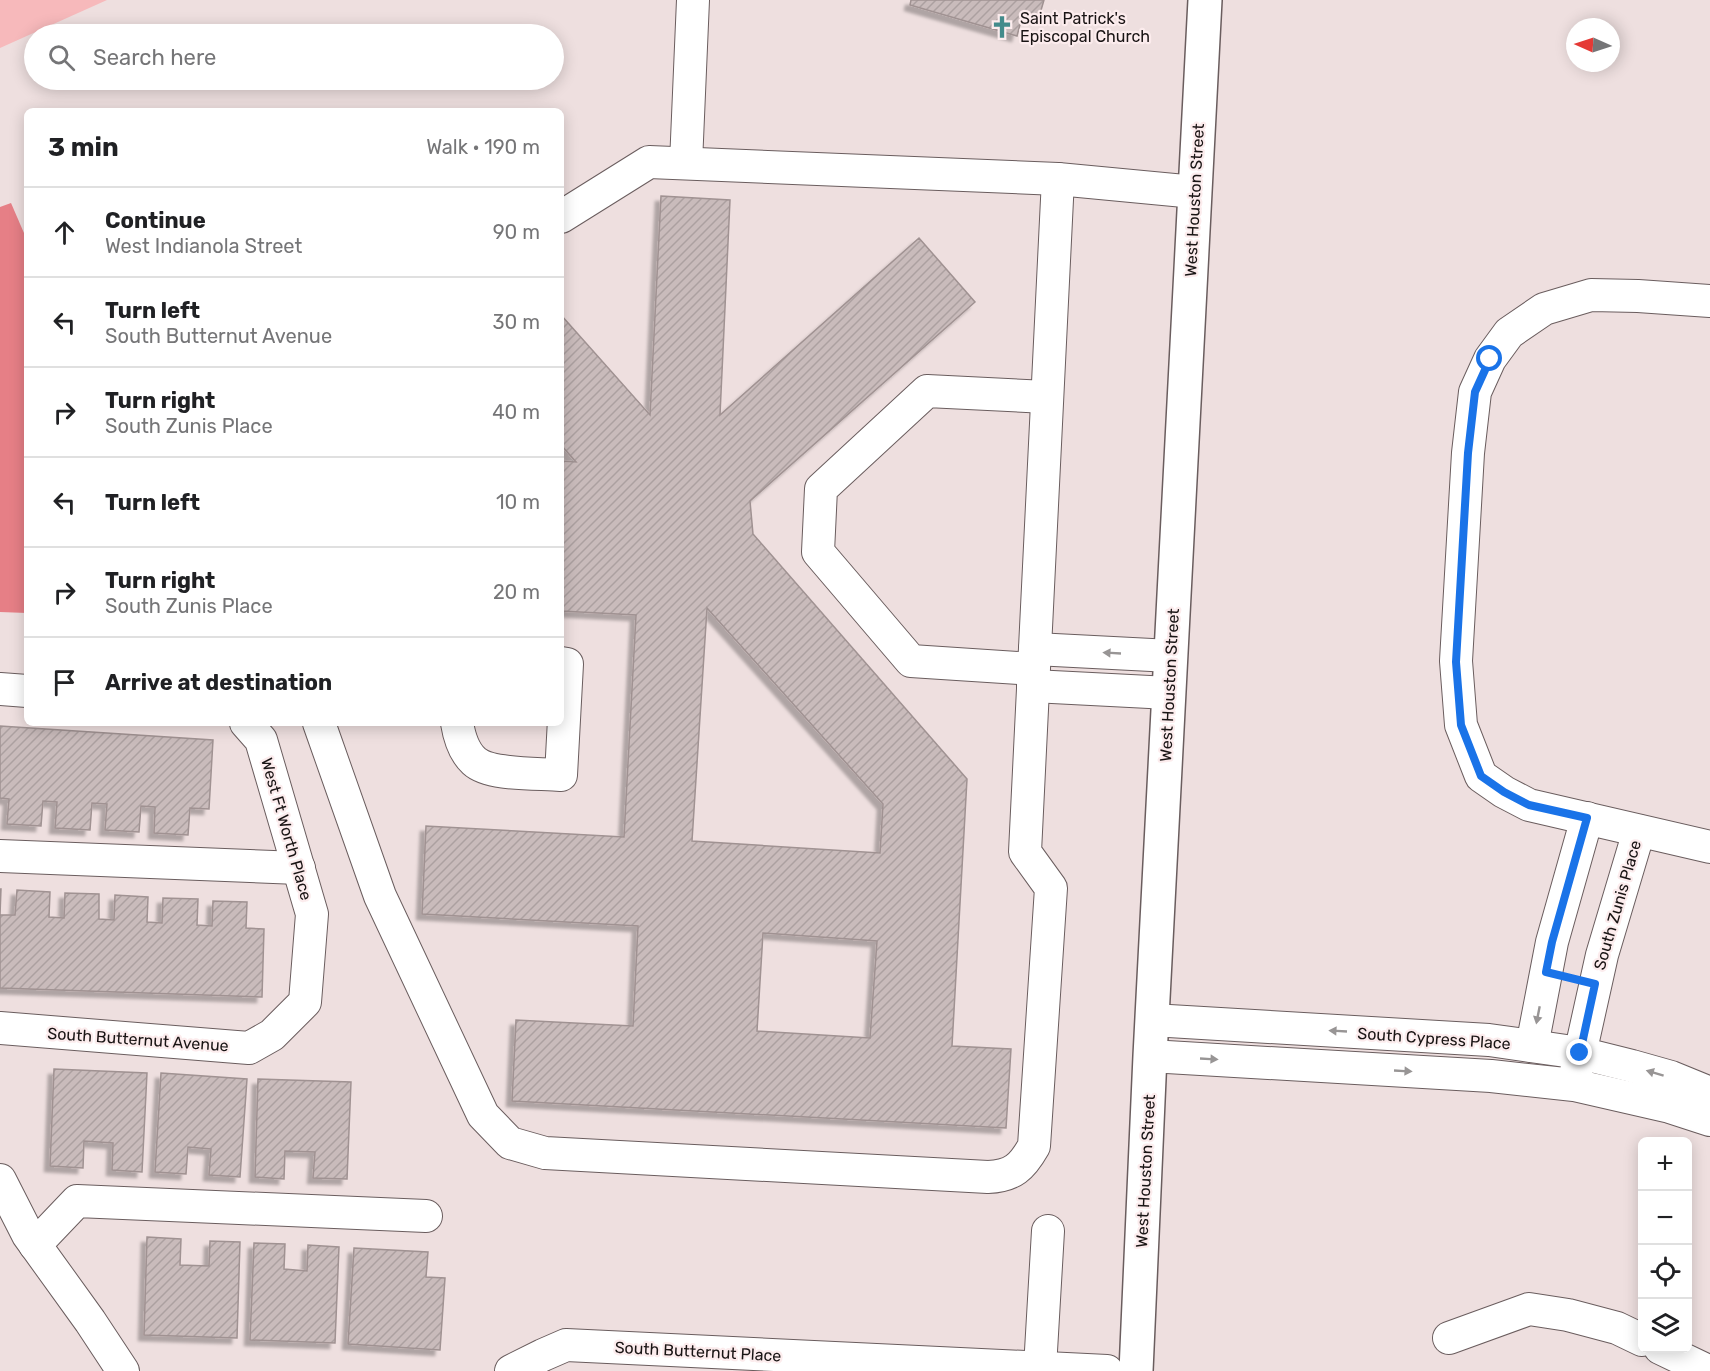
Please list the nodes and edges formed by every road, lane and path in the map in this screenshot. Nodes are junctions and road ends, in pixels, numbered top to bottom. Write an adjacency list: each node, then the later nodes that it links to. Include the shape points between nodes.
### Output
1 (693, 0): 3 (street)
2 (1205, 0): 5 (main road, West Houston Street)
3 (686, 163): 4 (street); 6 (street, via 649,162)
4 (1058, 179): 5 (street); 8 (street)
5 (1195, 192): 9 (main road, West Houston Street)
6 (564, 215)
7 (1710, 301): 20 (street, via 1591,295 1544,309 1509,333 1490,359 1475,392 1456,662 1461,725 1481,776 1529,805)
8 (1047, 397): 11 (street); 11 (street, via 927,391 821,489 818,542 818,552 911,661)
9 (1171, 656): 11 (street, one-way to 11); 14 (main road, West Houston Street)
10 (564, 663): 15 (street)
11 (1034, 668): 14 (street); 17 (street, via 1025,852 1052,888 1034,1146 1016,1170 1002,1177 545,1153 510,1143 483,1115 380,896)
12 (0, 689): 13 (street)
13 (24, 691)
14 (1169, 693): 27 (main road, West Houston Street)
15 (564, 719)
16 (249, 726): 24 (street, West Ft Worth Place, via 261,740)
17 (320, 726)
18 (458, 726): 19 (street, via 460,739 474,762 496,771 561,775)
19 (564, 726)
20 (1587, 818): 21 (street); 25 (street)
21 (1639, 831): 22 (street); 26 (street, South Zunis Place)
22 (1710, 847)
23 (0, 856): 24 (street)
24 (299, 868): 29 (street, West Ft Worth Place, via 312,914 305,1002)
25 (1546, 972): 26 (street); 30 (street, one-way to 30)
26 (1595, 984): 31 (street, South Zunis Place)
27 (1152, 1020): 30 (street, South Cypress Place, one-way to 27, via 1489,1040); 32 (main road, West Houston Street)
28 (0, 1028): 29 (street, South Butternut Avenue, via 249,1048)
29 (272, 1035)
30 (1532, 1046): 31 (street, South Cypress Place)
31 (1580, 1053): 33 (street, South Zunis Place); 34 (street, South Cypress Place, one-way to 31, via 1671,1077)
32 (1150, 1056): 33 (street, South Cypress Place, one-way to 33, via 1491,1076); 48 (main road, West Houston Street)
33 (1574, 1085): 35 (street, South Cypress Place)
34 (1710, 1093)
35 (1710, 1120)
36 (0, 1180): 39 (street)
37 (426, 1216): 39 (street, via 77,1201)
38 (1048, 1231): 44 (street)
39 (19, 1233): 45 (street, via 90,1321)
40 (1449, 1338): 41 (street, via 1529,1310 1568,1315)
41 (1638, 1338)
42 (1670, 1353): 49 (street)
43 (622, 1359): 44 (street, South Butternut Place); 46 (street, South Butternut Place, via 566,1345)
44 (1033, 1369): 47 (street, South Butternut Place)
45 (123, 1371)
46 (511, 1371)
47 (1107, 1371)
48 (1136, 1371)
49 (1708, 1371)

